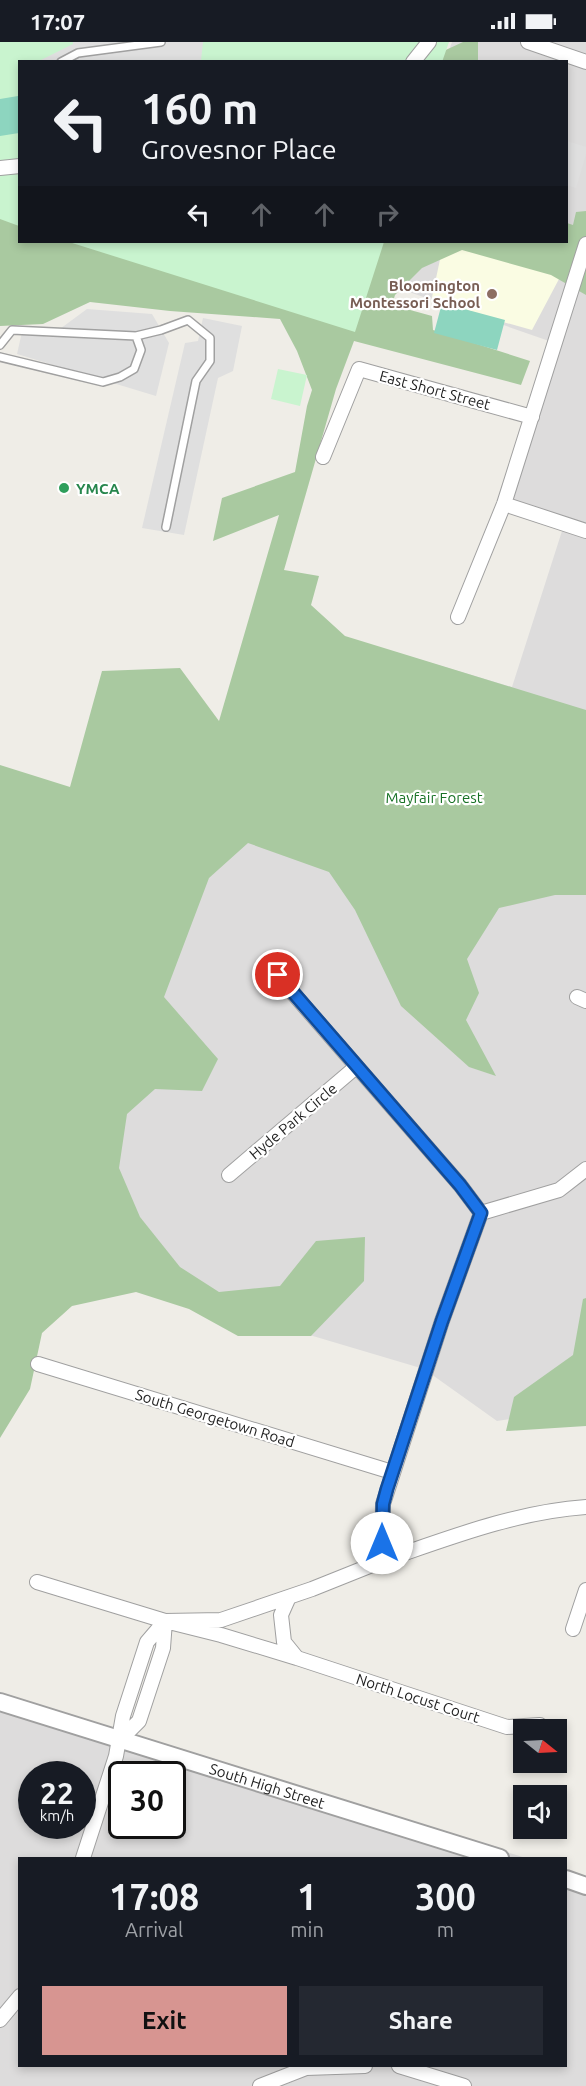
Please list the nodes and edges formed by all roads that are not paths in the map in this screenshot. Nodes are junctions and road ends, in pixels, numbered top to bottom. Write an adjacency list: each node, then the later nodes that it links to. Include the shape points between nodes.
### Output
1 (161, 42): 4 (lane, via 78,53)
2 (429, 42): 5 (street)
3 (528, 42): 6 (street)
4 (65, 60)
5 (415, 60)
6 (586, 62)
7 (18, 166): 8 (street)
8 (0, 168)
9 (586, 244): 13 (street)
10 (135, 336): 11 (lane, via 12,330); 12 (lane, via 141,350 134,369 103,382); 16 (lane, via 188,320 210,338 210,361 196,381)
11 (0, 345)
12 (0, 357)
13 (532, 417): 14 (street, East Short Street, via 359,369); 15 (street)
14 (324, 457)
15 (504, 504): 17 (street); 18 (street)
16 (166, 527)
17 (586, 531)
18 (458, 617)
19 (278, 975): 20 (street)
20 (356, 1067): 22 (street, Hyde Park Circle); 23 (street)
21 (586, 1169): 23 (street, via 559,1190)
22 (229, 1175)
23 (481, 1213): 25 (street)
24 (38, 1364): 25 (street, South Georgetown Road)
25 (392, 1472): 27 (street, via 383,1504)
26 (586, 1507): 27 (street, via 554,1509 473,1529)
27 (382, 1561): 30 (street)
28 (38, 1582): 31 (street, North Locust Court)
29 (586, 1590): 32 (street)
30 (289, 1597): 31 (street, via 221,1620); 33 (street, via 281,1616 284,1642)
31 (165, 1621): 33 (street, North Locust Court); 36 (street, via 147,1642 123,1716)
32 (573, 1629)
33 (297, 1658): 35 (street, North Locust Court)
34 (0, 1702): 36 (street, South High Street)
35 (513, 1727)
36 (121, 1739): 37 (street); 38 (street, South High Street)
37 (83, 1857)
38 (497, 1857)
39 (567, 1879): 40 (street)
40 (586, 1886)
41 (18, 1998): 42 (street)
42 (0, 2020)
43 (335, 2067): 45 (street, via 306,2068)
44 (402, 2067): 46 (street)
45 (260, 2086)
46 (464, 2086)

